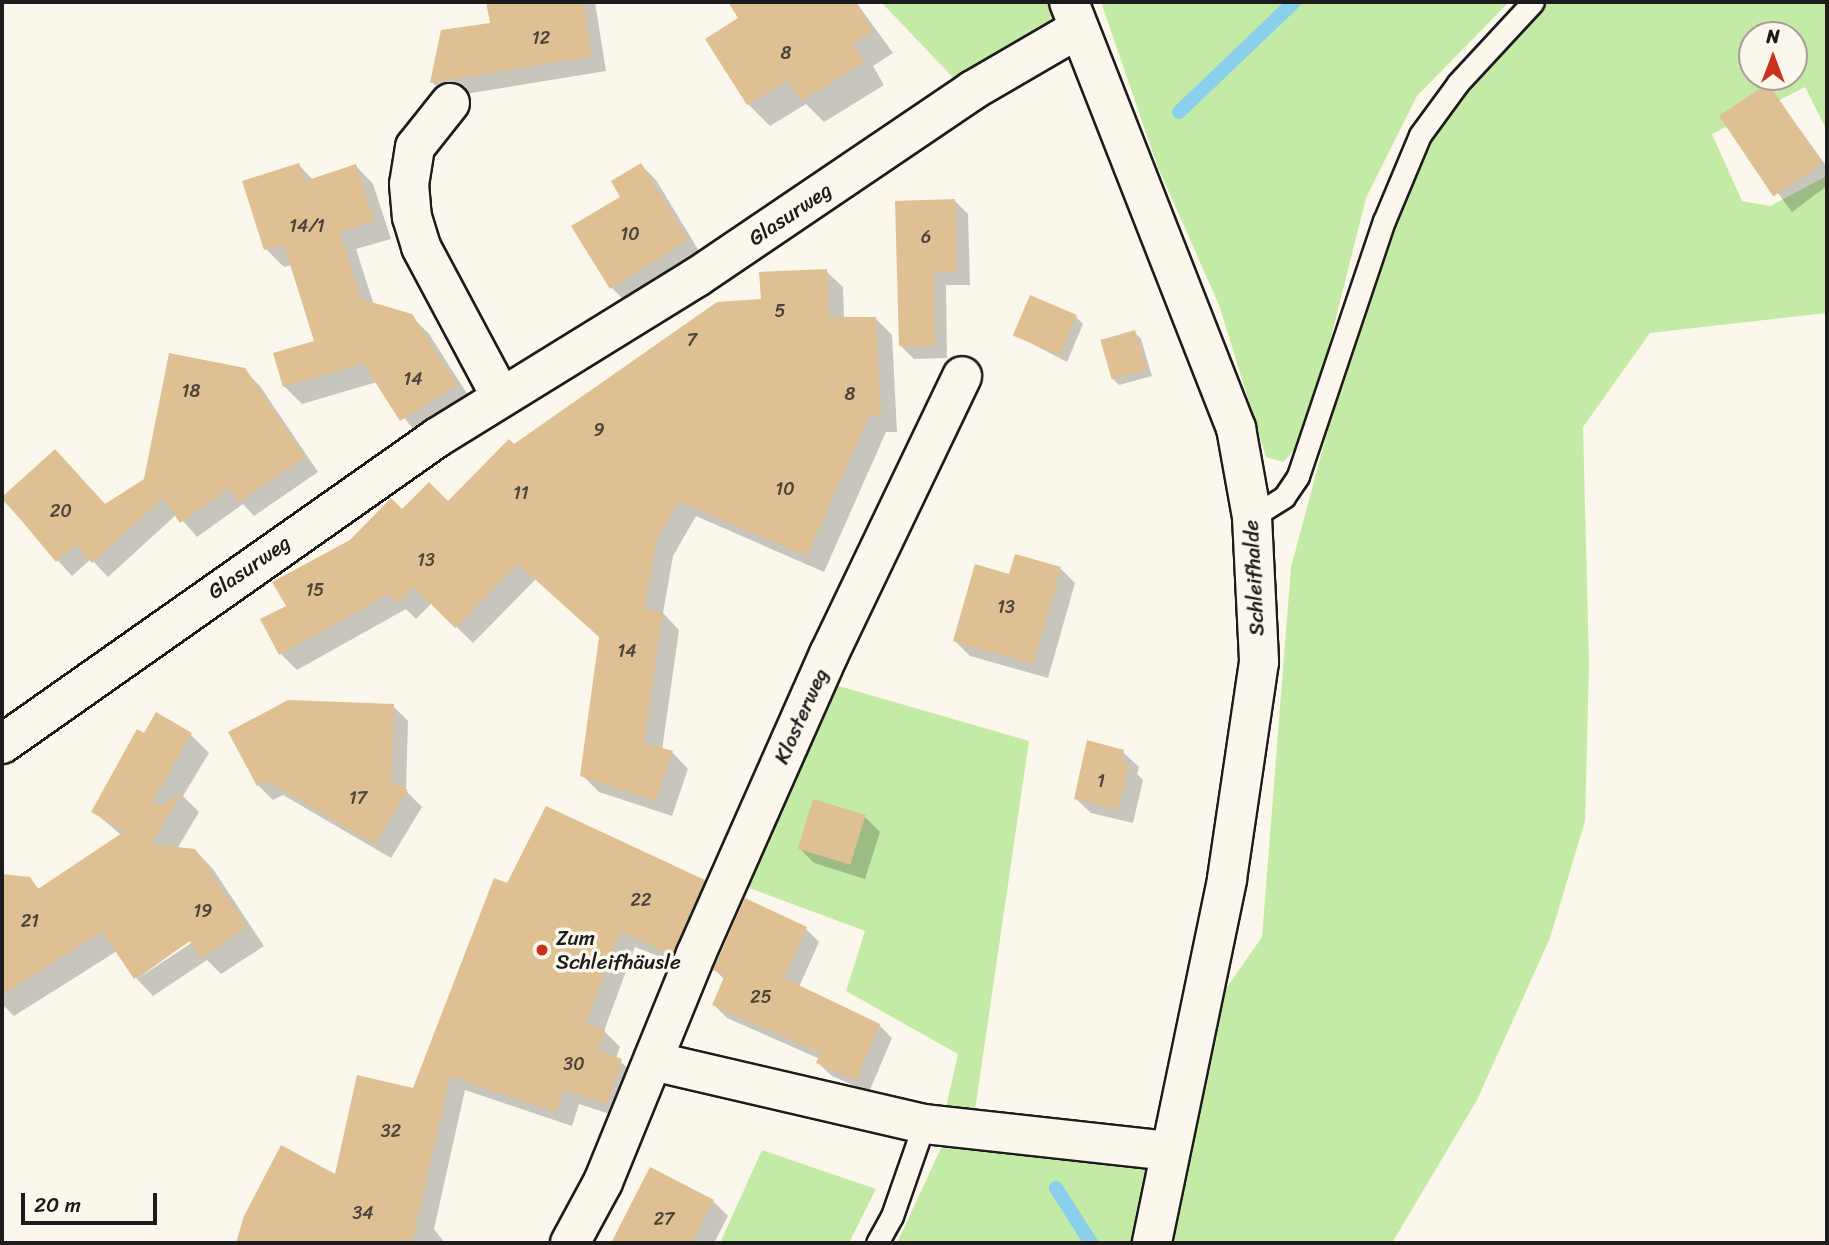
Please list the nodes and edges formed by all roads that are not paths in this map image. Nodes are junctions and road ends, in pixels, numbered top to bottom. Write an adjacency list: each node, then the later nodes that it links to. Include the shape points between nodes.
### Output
1 (1533, 2): 6 (lane, via 1458,83 1420,135 1384,221 1298,476 1284,497)
2 (1073, 15): 5 (street, Glasurweg, via 973,90 697,277); 6 (street, Schleifhalde, via 1236,428)
3 (450, 103): 5 (street, via 415,146 409,184 412,217 421,247)
4 (962, 376): 8 (street, Klosterweg, via 829,654)
5 (501, 397): 7 (street, Glasurweg, via 177,616)
6 (1252, 517): 10 (street, Schleifhalde, via 1259,662 1227,880)
7 (2, 744)
8 (653, 1061): 9 (street); 11 (street, Klosterweg, via 603,1182)
9 (924, 1124): 10 (street); 12 (lane)
10 (1170, 1151): 13 (street, Schleifhalde)
11 (569, 1243)
12 (877, 1243)
13 (1152, 1243)

